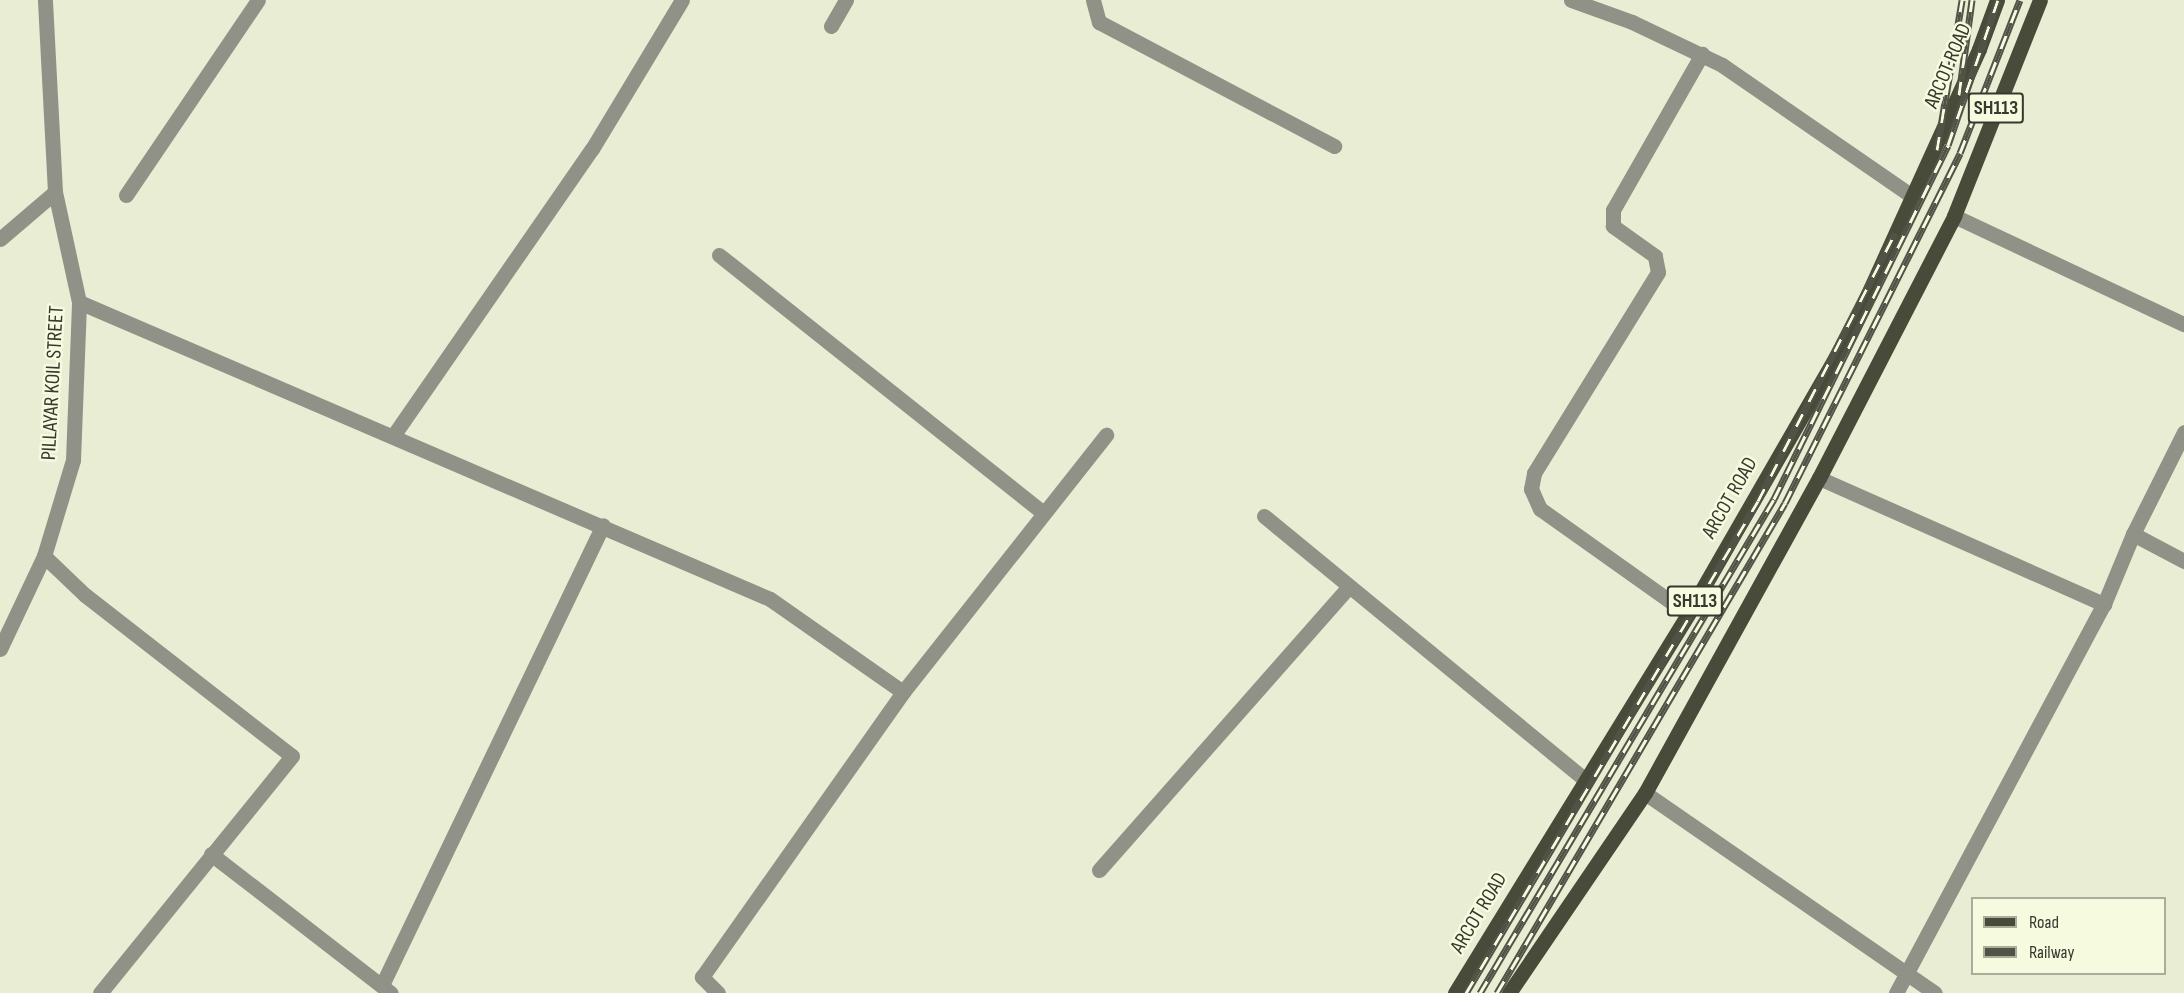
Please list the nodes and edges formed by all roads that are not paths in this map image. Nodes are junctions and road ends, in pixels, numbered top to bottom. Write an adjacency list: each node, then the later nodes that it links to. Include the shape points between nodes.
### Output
1 (45, 0): 12 (street, PILLAYAR KOIL STREET)
2 (258, 0): 13 (street)
3 (682, 0): 22 (street, via 592,149)
4 (846, 0): 9 (street)
5 (1093, 0): 11 (street, via 1099,22)
6 (1570, 0): 10 (street, via 1632,22)
7 (1997, 0): 14 (main road, ARCOT ROAD / SH113)
8 (2040, 0): 15 (main road, SH113)
9 (831, 26)
10 (1702, 54): 14 (street, via 1780,102); 32 (street, via 1613,210 1613,225 1655,256 1658,272 1534,473 1531,489 1540,509)
11 (1334, 146)
12 (55, 192): 16 (street); 18 (street, PILLAYAR KOIL STREET)
13 (126, 195)
14 (1913, 197): 32 (main road, ARCOT ROAD / SH113, via 1853,327)
15 (1954, 216): 19 (street); 23 (main road, SH113)
16 (0, 239)
17 (719, 255): 24 (street)
18 (79, 302): 22 (street); 28 (street, PILLAYAR KOIL STREET, via 73,460)
19 (2184, 324)
20 (2184, 432): 27 (street)
21 (1106, 435): 24 (street)
22 (393, 436): 26 (street)
23 (1819, 478): 31 (street); 36 (main road, SH113)
24 (1043, 513): 34 (street)
25 (1264, 516): 30 (street)
26 (603, 525): 34 (street, via 770,599); 40 (street)
27 (2133, 534): 29 (street); 31 (street)
28 (44, 556): 33 (street, PILLAYAR KOIL STREET); 37 (street, via 85,595 292,756)
29 (2184, 561)
30 (1348, 588): 35 (street); 38 (street)
31 (2104, 604): 39 (street)
32 (1688, 614): 35 (main road, ARCOT ROAD / SH113)
33 (0, 649)
34 (903, 692): 42 (street, via 702,977)
35 (1584, 779): 43 (main road, ARCOT ROAD / SH113)
36 (1645, 793): 39 (street); 44 (main road, SH113)
37 (211, 854): 40 (street); 41 (street)
38 (1100, 870)
39 (1906, 973): 45 (street); 46 (street)
40 (386, 989)
41 (100, 993)
42 (718, 993)
43 (1455, 993)
44 (1509, 993)
45 (1896, 993)
46 (1935, 993)

